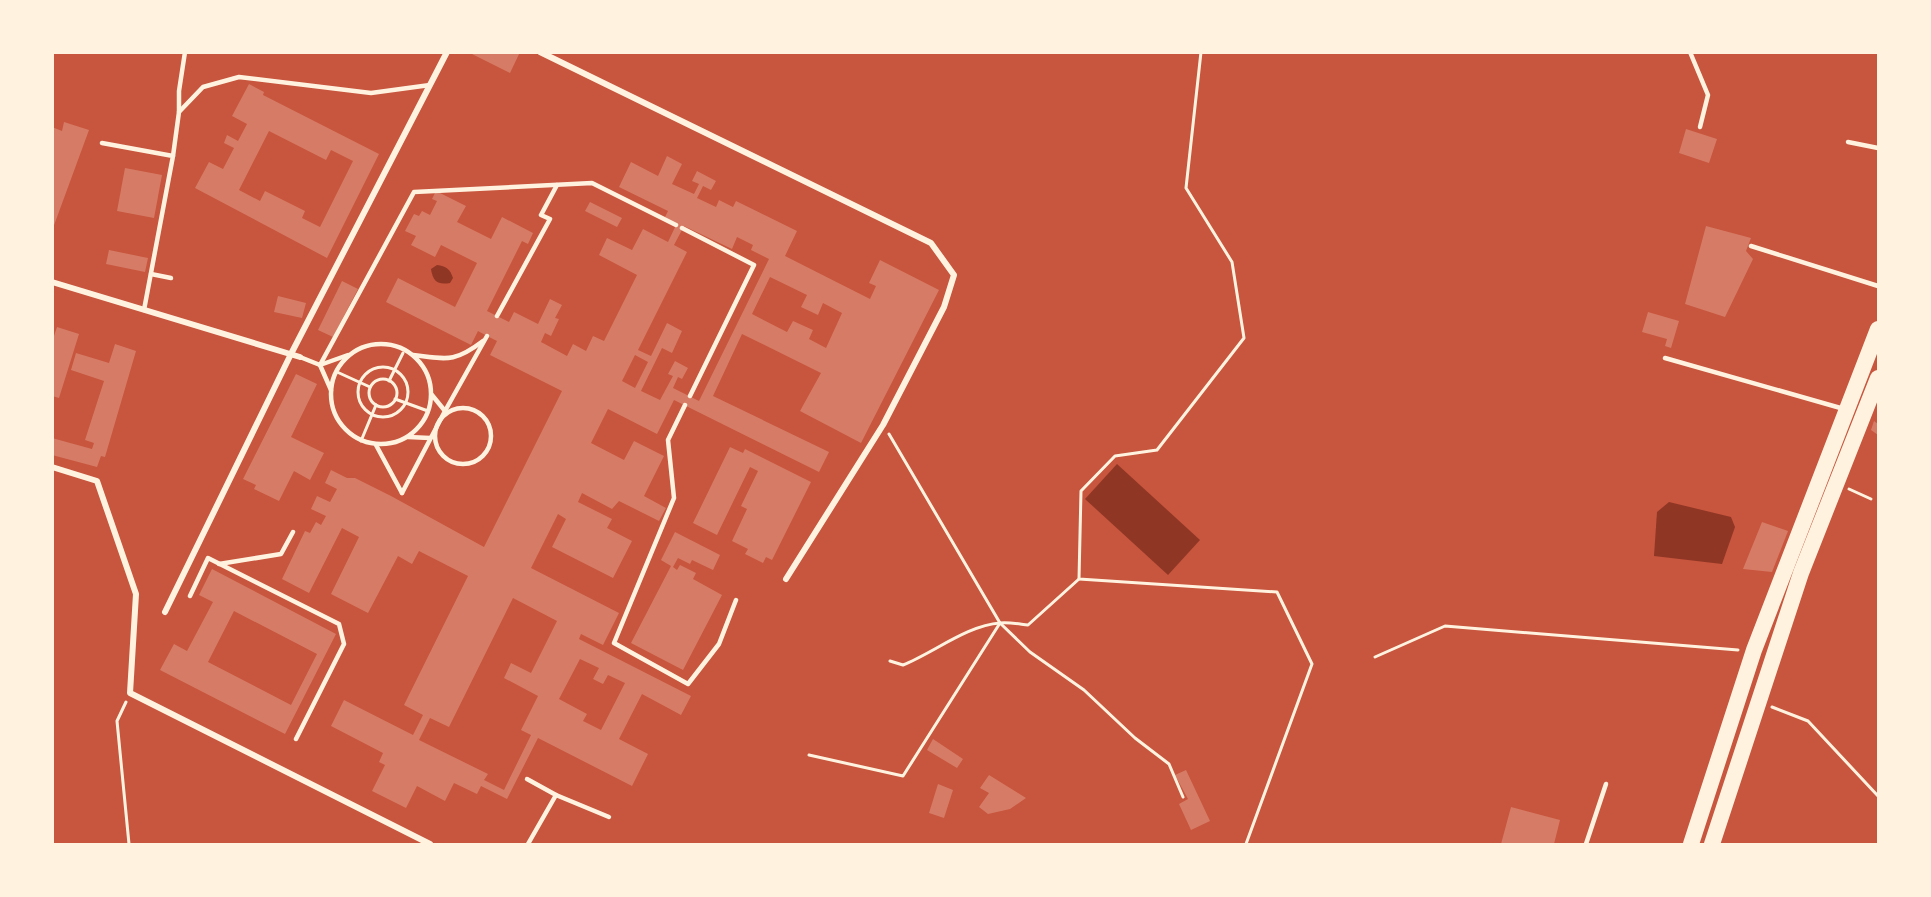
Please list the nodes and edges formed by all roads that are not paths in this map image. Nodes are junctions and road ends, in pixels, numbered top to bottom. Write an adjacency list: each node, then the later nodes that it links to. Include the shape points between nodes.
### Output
1 (185, 52): 6 (lane)
2 (447, 52): 5 (street)
3 (540, 52): 42 (street, via 930,243 954,275 944,307 883,425)
4 (1690, 52): 7 (lane, via 1708,95)
5 (430, 85): 6 (lane, via 371,93 239,77 203,87); 23 (street)
6 (179, 112): 11 (lane)
7 (1700, 127)
8 (1848, 142): 10 (lane)
9 (102, 143): 11 (lane)
10 (1878, 148)
11 (173, 156): 16 (lane)
12 (557, 185): 13 (lane, via 592,183); 21 (lane, via 541,215 550,219); 28 (lane, via 414,192)
13 (676, 225)
14 (682, 228): 32 (lane, via 754,265)
15 (1751, 246): 19 (lane)
16 (151, 274): 17 (lane); 20 (lane)
17 (171, 278)
18 (52, 282): 20 (street)
19 (1878, 286)
20 (144, 310): 23 (street)
21 (497, 316)
22 (1878, 329): 34 (highway)
23 (291, 354): 26 (street); 45 (street)
24 (350, 354): 25 (lane, via 367,345 386,344); 28 (lane); 30 (lane, via 332,381)
25 (412, 355): 31 (lane, via 430,380); 35 (lane, via 445,359 465,355 486,338)
26 (300, 357): 28 (lane)
27 (1665, 358): 34 (lane)
28 (320, 365): 30 (lane)
29 (1878, 378): 55 (highway, via 1801,573)
30 (332, 392): 38 (lane, via 331,401 345,430)
31 (432, 394): 35 (lane); 36 (lane, via 420,427)
32 (690, 396)
33 (685, 405): 44 (lane, via 668,440 674,498 614,643 688,684 719,644)
34 (1846, 410): 54 (highway, via 1754,650)
35 (447, 411): 37 (lane); 37 (lane, via 471,409 483,417 490,430 487,449 478,459 454,462)
36 (408, 437): 37 (lane); 38 (lane)
37 (432, 438): 38 (lane, via 402,494)
38 (376, 445)
39 (52, 467): 51 (street, via 97,481 132,582 136,594 129,693)
40 (292, 532): 41 (lane, via 281,554)
41 (219, 564): 43 (lane, via 208,558); 46 (lane, via 339,624 344,644)
42 (786, 579)
43 (190, 596)
44 (736, 600)
45 (165, 612)
46 (296, 739)
47 (527, 779): 49 (lane)
48 (1606, 784): 53 (lane)
49 (556, 795): 50 (lane); 52 (lane)
50 (609, 817)
51 (430, 844)
52 (528, 844)
53 (1586, 844)
54 (1691, 844)
55 (1712, 844)

